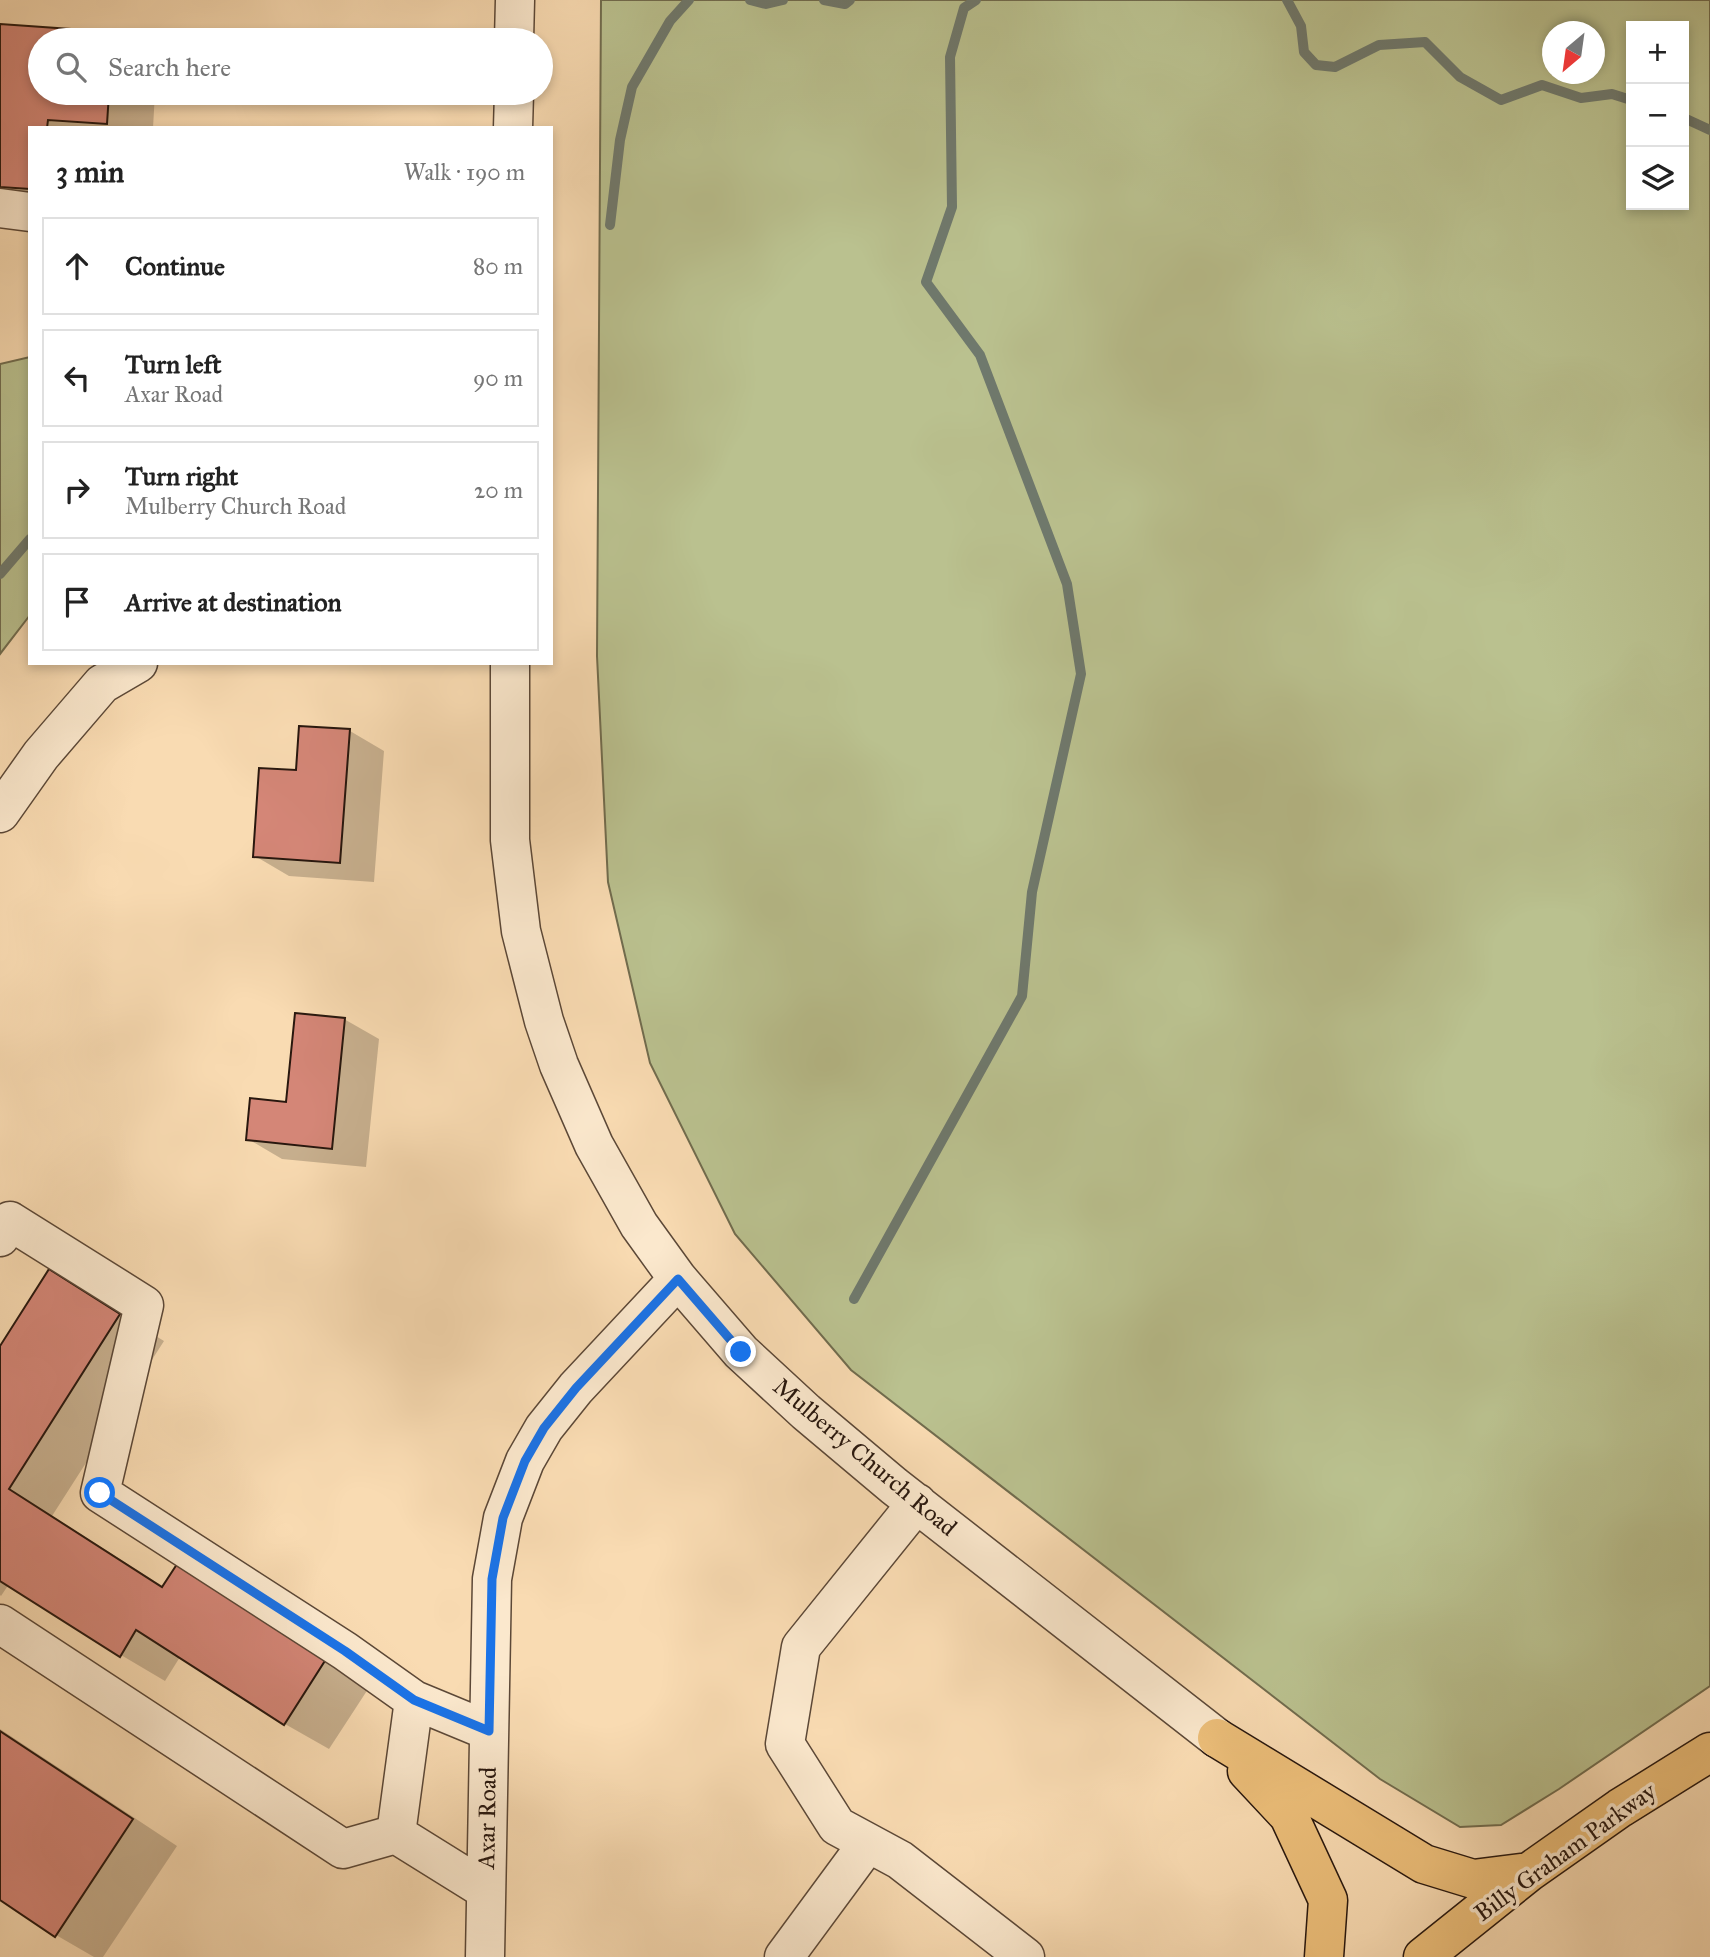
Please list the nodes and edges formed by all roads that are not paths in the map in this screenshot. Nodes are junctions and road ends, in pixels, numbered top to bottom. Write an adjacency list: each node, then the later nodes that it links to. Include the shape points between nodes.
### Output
1 (515, 0): 2 (street)
2 (514, 28)
3 (514, 105): 4 (street)
4 (513, 126)
5 (0, 208): 6 (street)
6 (28, 212)
7 (135, 665): 9 (street, via 102,684 41,755)
8 (510, 665): 11 (street, Mulberry Church Road, via 510,840 522,931 544,1021 594,1145 639,1225)
9 (0, 813)
10 (0, 1237): 14 (street, via 10,1221 144,1305 100,1493)
11 (678, 1279): 12 (street, Mulberry Church Road, via 741,1352); 15 (street, Axar Road, via 576,1388 525,1461 503,1518 492,1579)
12 (917, 1503): 16 (street, Mulberry Church Road); 19 (street, via 801,1647 785,1744 837,1826)
13 (0, 1624): 18 (street, via 343,1849)
14 (414, 1700): 15 (street); 18 (street)
15 (489, 1731): 21 (street, Axar Road)
16 (1217, 1738): 20 (highway, via 1424,1864 1473,1879); 25 (highway, via 1289,1816 1328,1900)
17 (1710, 1752): 20 (highway, Billy Graham Parkway)
18 (396, 1834): 21 (street)
19 (868, 1843): 23 (street); 24 (street, via 900,1860)
20 (1529, 1872): 26 (highway, Billy Graham Parkway)
21 (486, 1889): 22 (street, Axar Road)
22 (485, 1957)
23 (783, 1957)
24 (1025, 1957)
25 (1324, 1957)
26 (1423, 1957)

